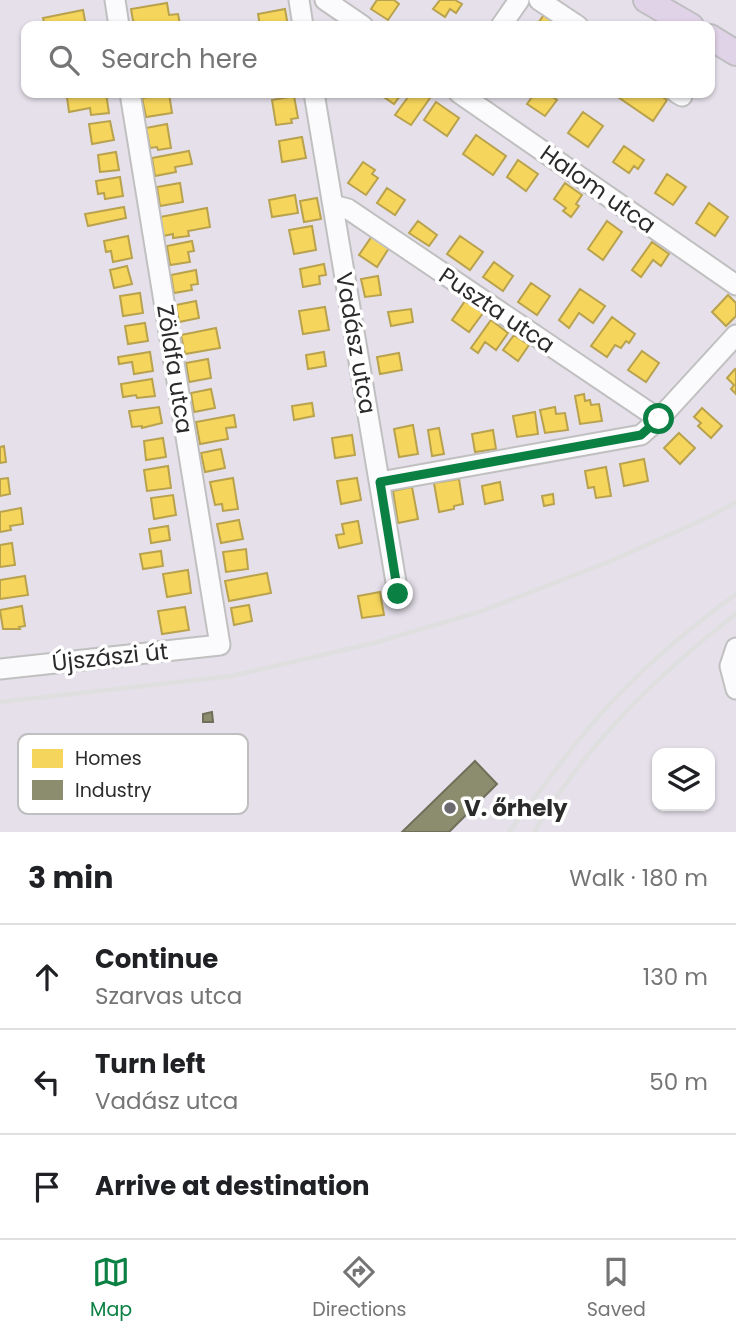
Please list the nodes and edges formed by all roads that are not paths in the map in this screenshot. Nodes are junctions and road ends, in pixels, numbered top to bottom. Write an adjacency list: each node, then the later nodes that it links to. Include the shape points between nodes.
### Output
1 (115, 0): 7 (street)
2 (299, 0): 8 (street)
3 (325, 0): 9 (street)
4 (519, 0): 10 (street)
5 (539, 0): 11 (street)
6 (646, 0): 12 (main road)
7 (118, 21)
8 (302, 21)
9 (356, 21)
10 (504, 21)
11 (570, 21)
12 (682, 21)
13 (715, 40): 14 (main road)
14 (736, 53)
15 (131, 98): 24 (street, Zöldfa utca)
16 (315, 98): 18 (street, Vadász utca)
17 (467, 98): 19 (street, Halom utca)
18 (333, 205): 21 (street, Puszta utca, via 348,209); 22 (street, Vadász utca)
19 (736, 285)
20 (736, 335): 21 (street)
21 (659, 419): 22 (street, via 641,435)
22 (380, 482): 23 (street, Vadász utca)
23 (398, 594)
24 (220, 645): 26 (street, Újszászi út)
25 (736, 648): 27 (street, via 730,666)
26 (0, 669)
27 (736, 689)

